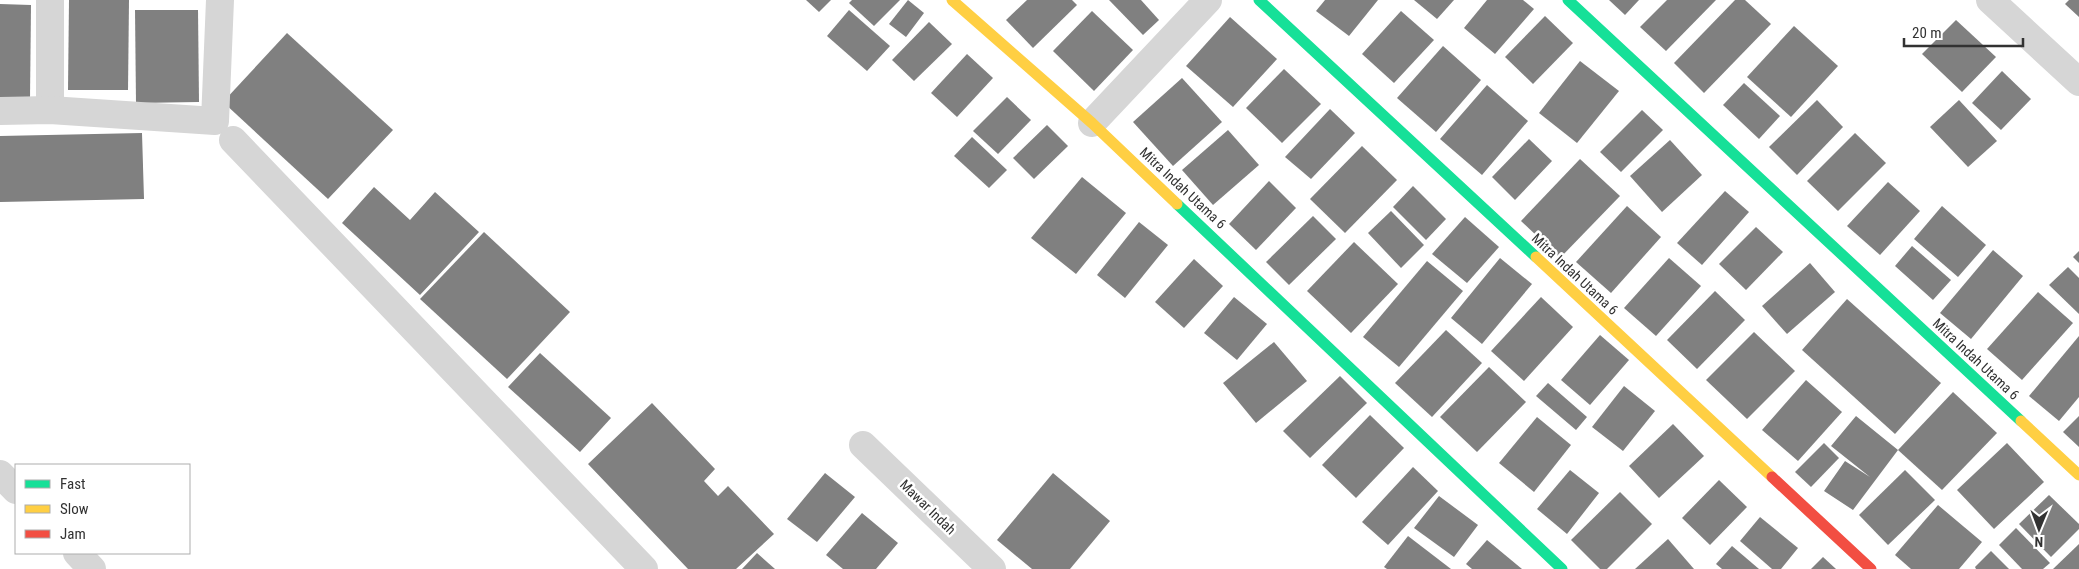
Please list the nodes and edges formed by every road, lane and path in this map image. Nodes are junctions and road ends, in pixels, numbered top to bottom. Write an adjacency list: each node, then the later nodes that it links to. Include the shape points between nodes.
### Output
1 (50, 0): 9 (street)
2 (220, 0): 9 (street, via 215,121)
3 (952, 0): 11 (street, Mitra Indah Utama 6)
4 (1208, 0): 11 (street)
5 (1259, 0): 22 (street, Mitra Indah Utama 6)
6 (1568, 0): 15 (street, Mitra Indah Utama 6)
7 (1990, 0): 8 (street)
8 (2079, 82)
9 (50, 110): 10 (street)
10 (0, 111)
11 (1092, 123): 21 (street, Mitra Indah Utama 6)
12 (233, 140): 19 (street)
13 (863, 445): 20 (street, Mawar Indah)
14 (0, 474): 16 (street)
15 (2079, 475)
16 (15, 489)
17 (77, 554): 18 (street)
18 (92, 569)
19 (644, 569)
20 (992, 569)
21 (1562, 569)
22 (1871, 569)

